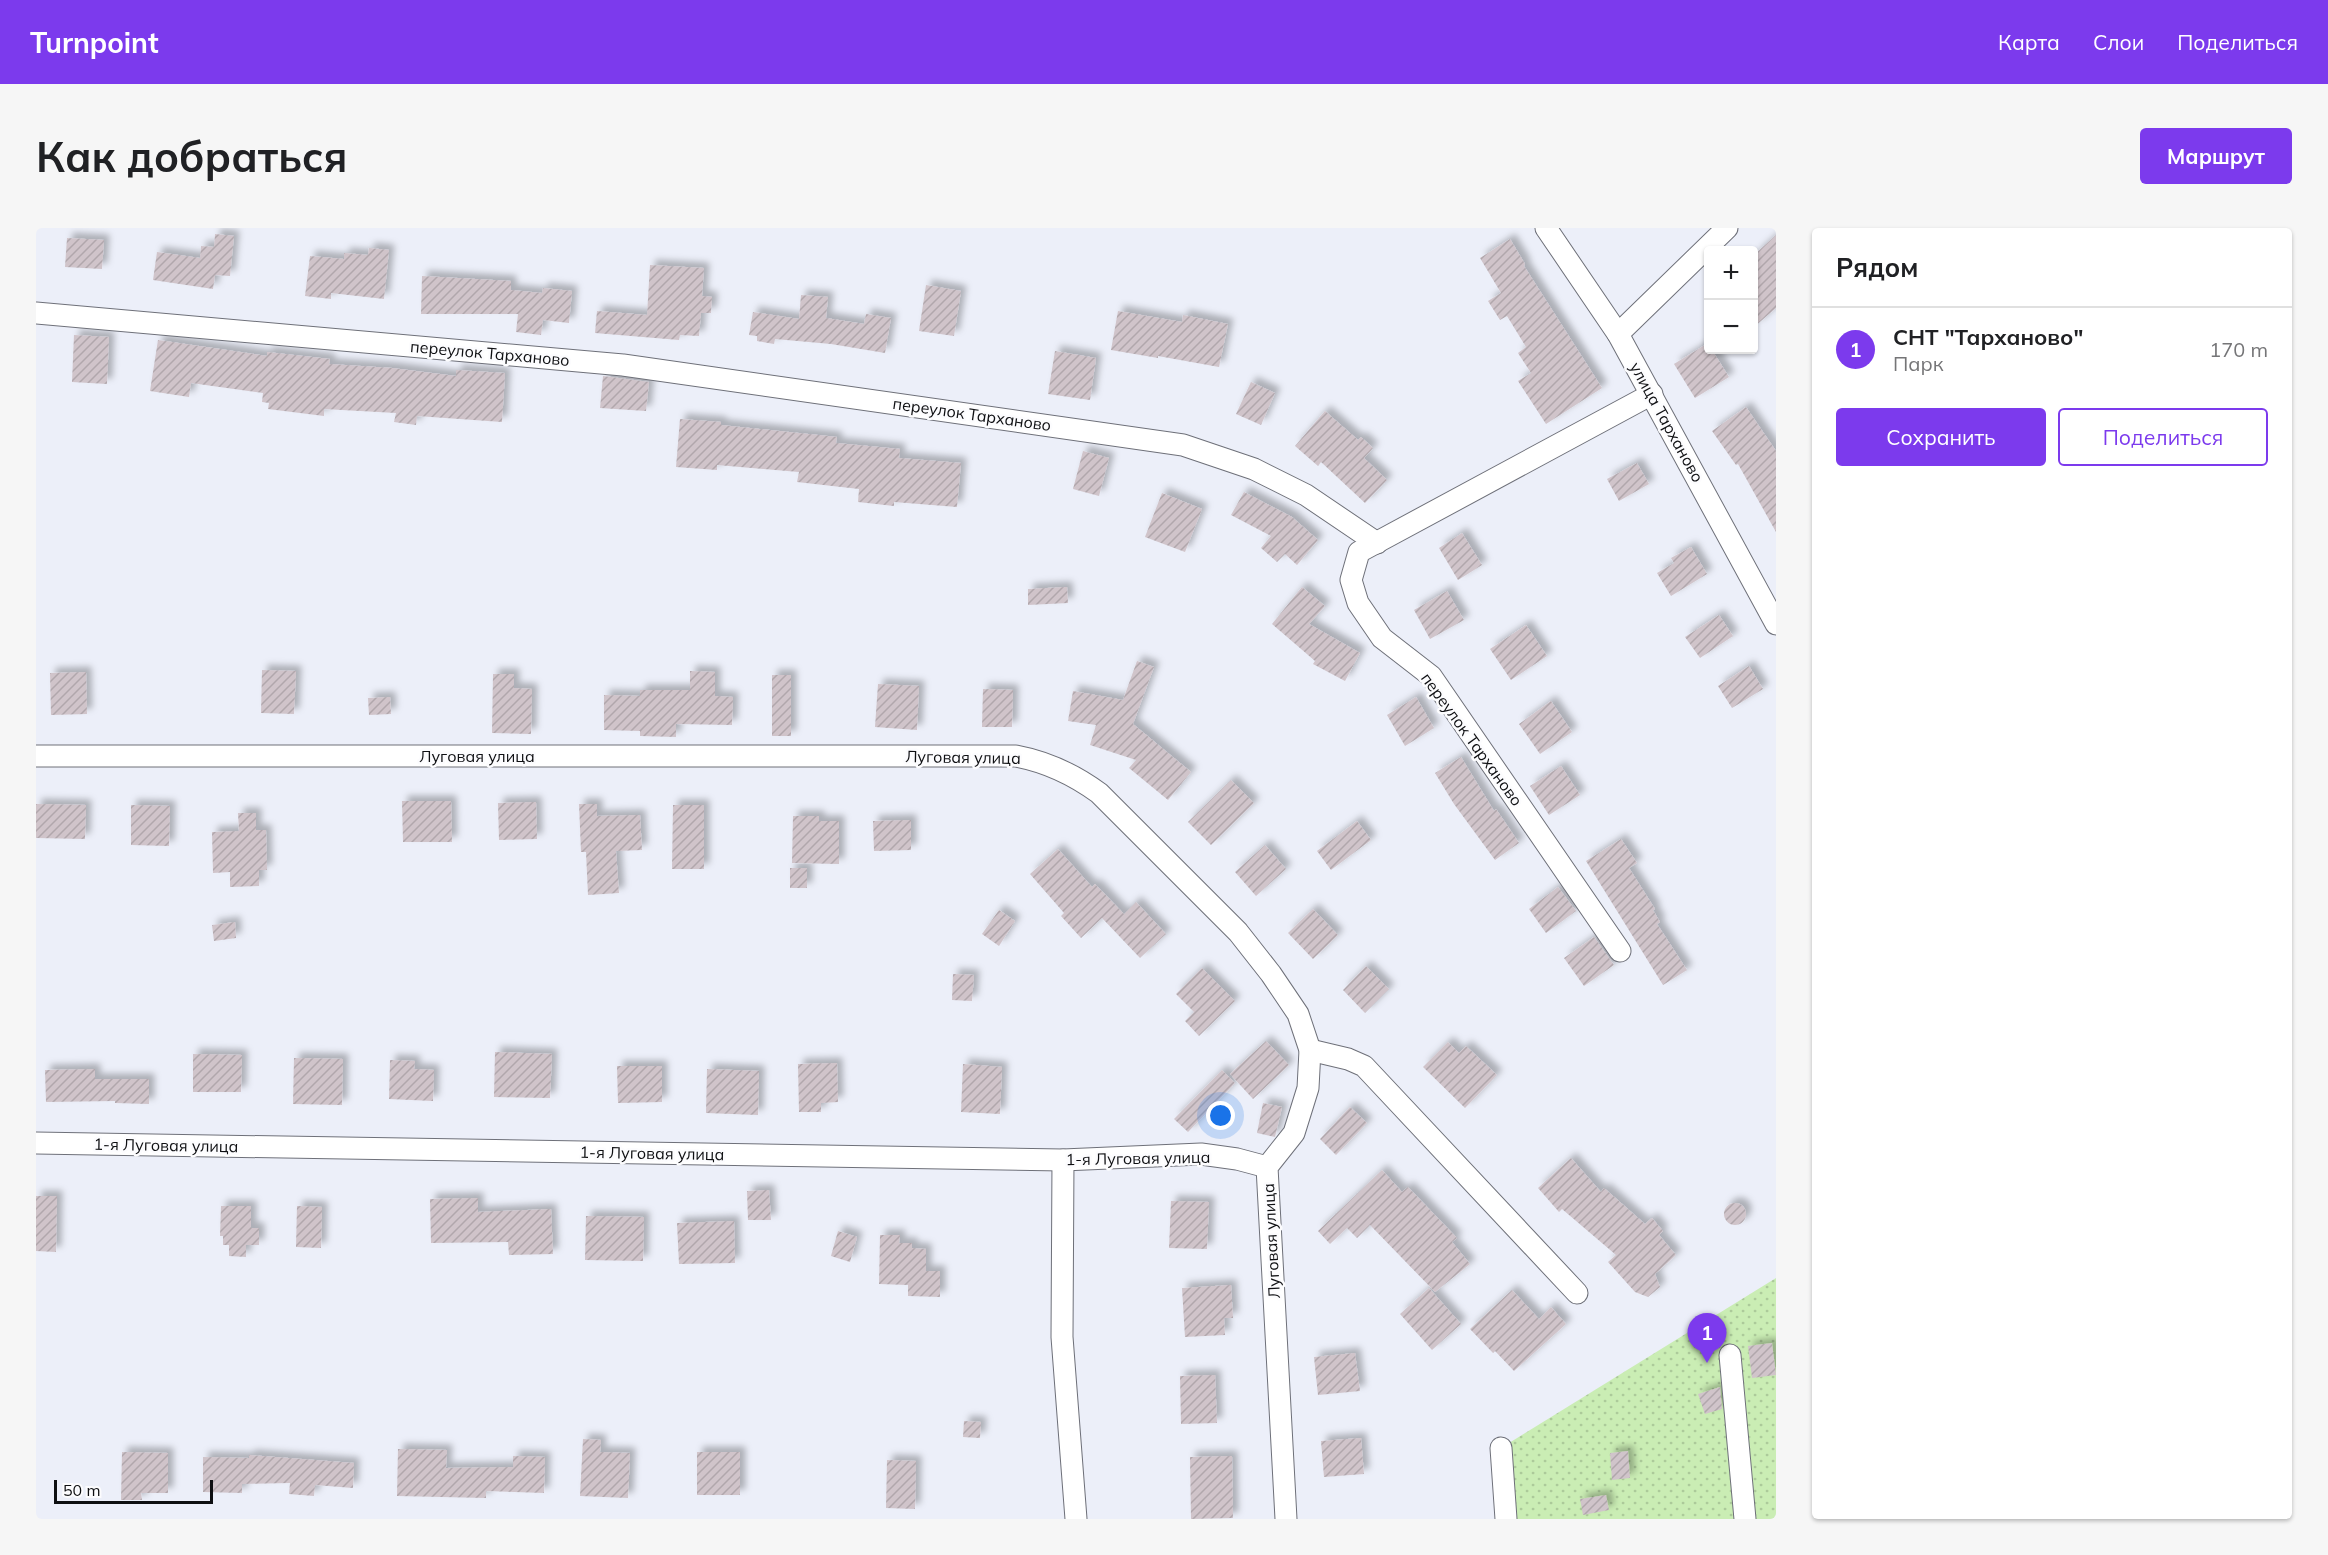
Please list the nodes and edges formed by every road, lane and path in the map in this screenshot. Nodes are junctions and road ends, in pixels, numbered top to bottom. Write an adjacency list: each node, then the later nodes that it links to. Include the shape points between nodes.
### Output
1 (1546, 228): 4 (street, улица Тарханово)
2 (1727, 228): 4 (street)
3 (36, 313): 6 (street, переулок Тарханово, via 623,365 1183,445 1254,469 1306,495)
4 (1618, 334): 5 (street, улица Тарханово)
5 (1652, 394): 6 (street); 7 (street, улица Тарханово)
6 (1377, 543): 9 (street, переулок Тарханово, via 1359,552 1351,580 1358,603 1382,638 1431,676)
7 (1776, 624)
8 (36, 756): 10 (street, Луговая улица, via 1016,756 1039,760 1079,778 1099,793 1238,932 1298,1014)
9 (1620, 951)
10 (1310, 1050): 13 (street, Луговая улица, via 1308,1088 1294,1133); 14 (street, via 1364,1066)
11 (36, 1143): 12 (street, 1-я Луговая улица)
12 (1063, 1160): 13 (street, 1-я Луговая улица, via 1201,1154); 17 (street, via 1062,1337)
13 (1267, 1167): 18 (street, Луговая улица)
14 (1577, 1293)
15 (1730, 1355): 20 (street)
16 (1501, 1448): 19 (street)
17 (1076, 1519)
18 (1286, 1519)
19 (1506, 1519)
20 (1745, 1519)

